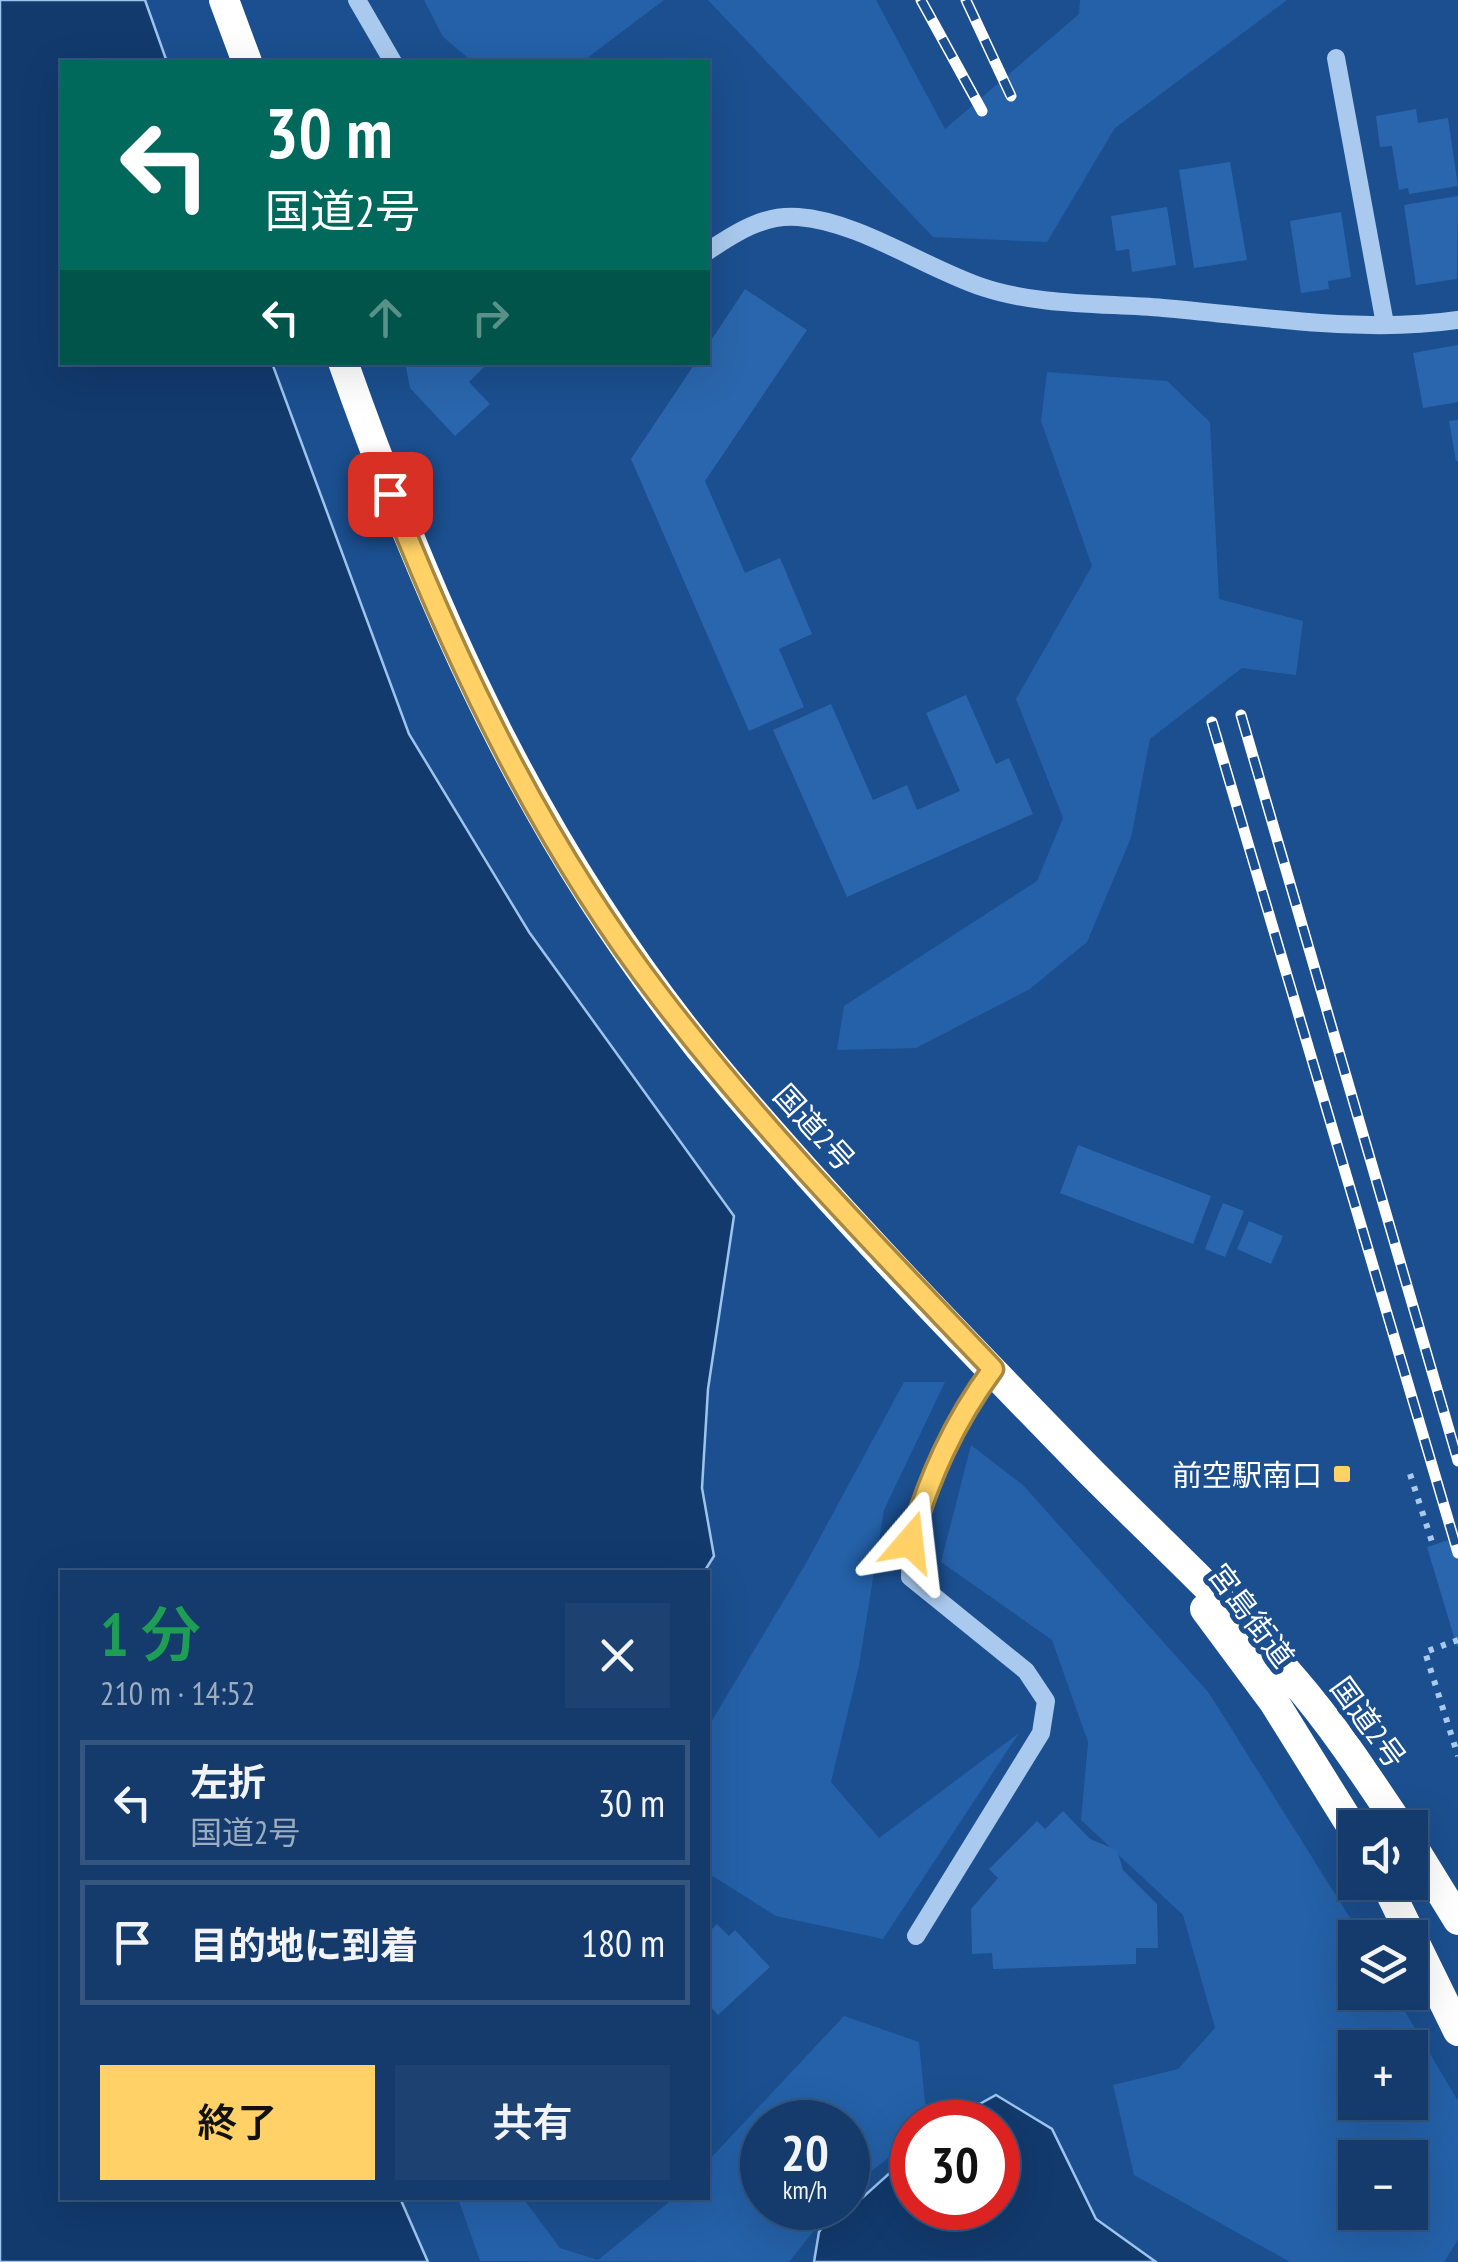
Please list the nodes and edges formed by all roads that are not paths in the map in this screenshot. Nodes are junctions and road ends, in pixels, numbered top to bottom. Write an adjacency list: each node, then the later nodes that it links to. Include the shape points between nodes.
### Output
1 (224, 0): 4 (highway)
2 (358, 0): 5 (street)
3 (1336, 58): 8 (street)
4 (246, 60)
5 (392, 60)
6 (710, 250): 8 (street, via 742,228 798,217 984,288 1034,298)
7 (1458, 320): 8 (street)
8 (1385, 324)
9 (344, 365): 10 (highway, 国道2号, via 448,635 534,804 594,901 729,1084)
10 (993, 1369): 11 (highway, 国道2号); 17 (street, via 962,1411 927,1484 910,1542 910,1578 1026,1671 1046,1701 1041,1734)
11 (1073, 1454): 12 (highway, 宮島街道, via 1211,1616); 13 (highway, 国道2号, via 1290,1674)
12 (1341, 1810)
13 (1388, 1810)
14 (1428, 1871): 16 (highway)
15 (1394, 1900): 18 (highway)
16 (1458, 1920)
17 (916, 1936)
18 (1458, 2030)

